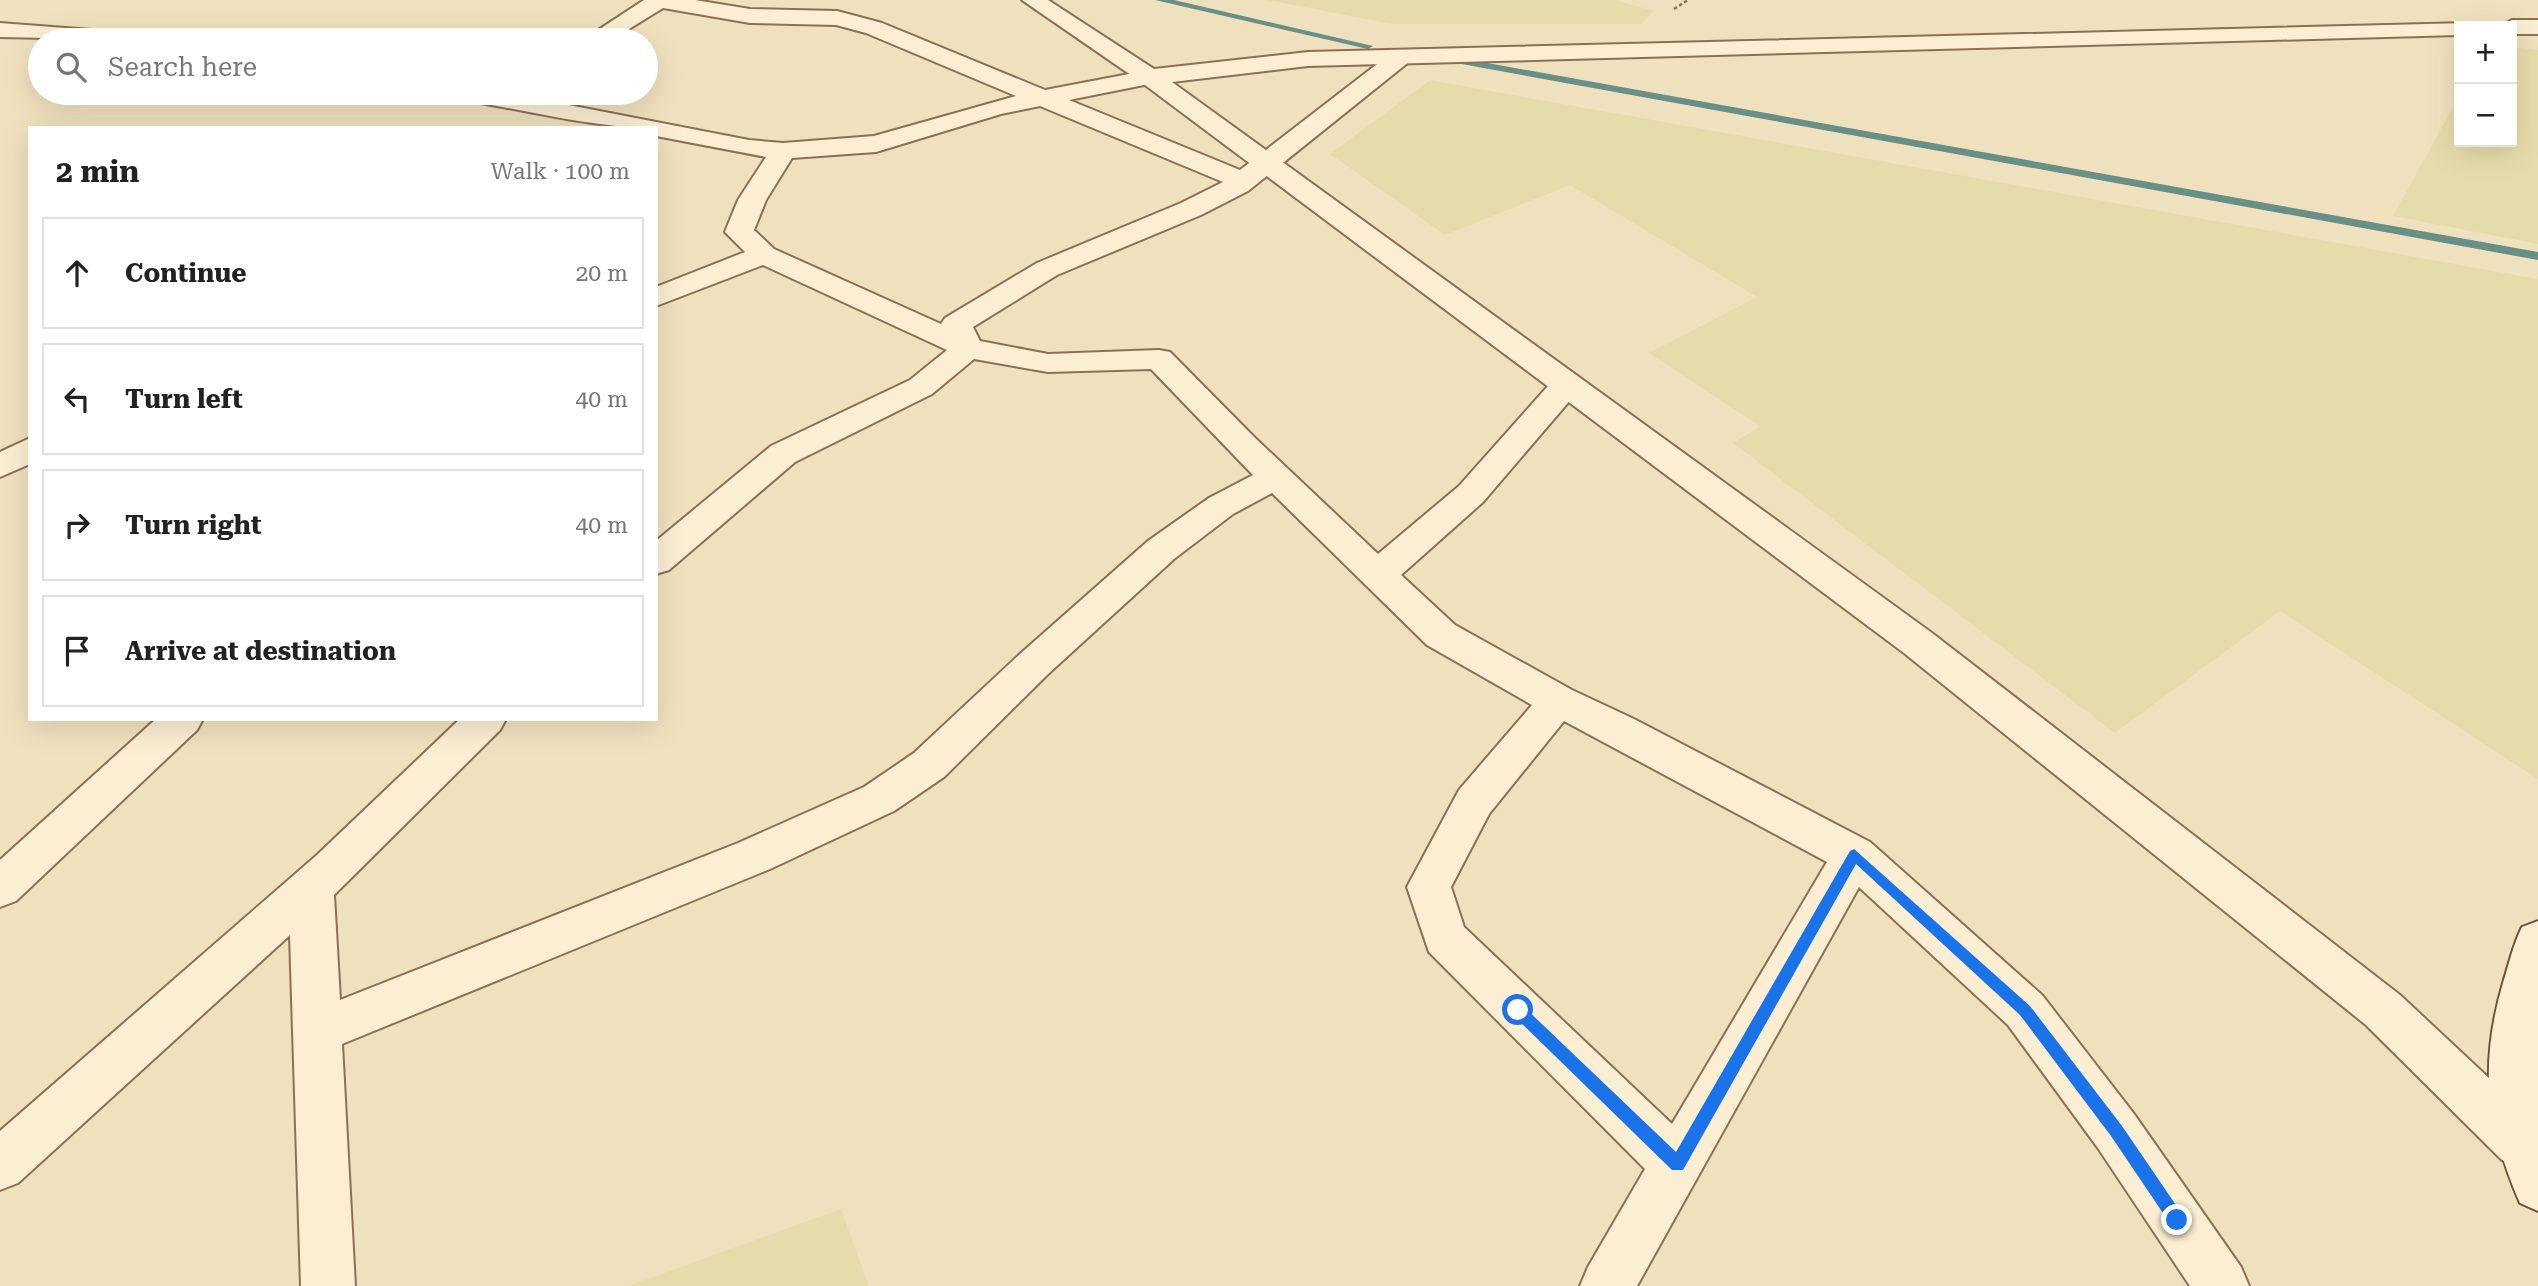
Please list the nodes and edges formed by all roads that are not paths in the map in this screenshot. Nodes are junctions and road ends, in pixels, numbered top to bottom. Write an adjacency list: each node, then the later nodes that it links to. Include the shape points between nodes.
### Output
1 (658, 0): 5 (street); 11 (street, via 750,16 837,18 874,28)
2 (1033, 0): 10 (street)
3 (2517, 27): 4 (street)
4 (2538, 27)
5 (614, 28)
6 (2454, 28): 9 (street)
7 (0, 30): 8 (street)
8 (28, 32)
9 (1402, 56): 10 (street, via 1308,59); 16 (street)
10 (1150, 77): 11 (street); 16 (street)
11 (1041, 98): 15 (street, via 876,144); 16 (street)
12 (534, 105): 13 (street)
13 (635, 126)
14 (659, 131): 15 (street)
15 (783, 151): 17 (street, via 752,200 739,232)
16 (1254, 172): 19 (street, via 1191,209 1047,269 956,324); 20 (street)
17 (764, 255): 18 (street); 19 (street)
18 (658, 296)
19 (968, 348): 23 (street, via 1048,363 1159,359); 24 (street, via 921,387 783,454)
20 (1567, 384): 25 (street, via 1471,494); 35 (street, via 1918,643 2372,1002)
21 (28, 450): 22 (street)
22 (0, 466)
23 (1276, 477): 25 (street); 33 (street, via 1221,506 1161,550 929,765 879,799 754,856)
24 (658, 559)
25 (1378, 575): 26 (street, via 1441,635)
26 (1558, 701): 29 (street); 34 (street, via 1475,802 1429,887 1445,938)
27 (181, 721): 30 (street)
28 (484, 721): 31 (street)
29 (1854, 855): 34 (street); 39 (street, via 2025,1010 2116,1131)
30 (0, 888)
31 (311, 888): 33 (street); 36 (street)
32 (2538, 941): 35 (street, via 2514,1038 2512,1085)
33 (318, 1031): 37 (street)
34 (1677, 1164): 38 (street)
35 (2529, 1164)
36 (0, 1165)
37 (328, 1286)
38 (1607, 1286)
39 (2222, 1286)

